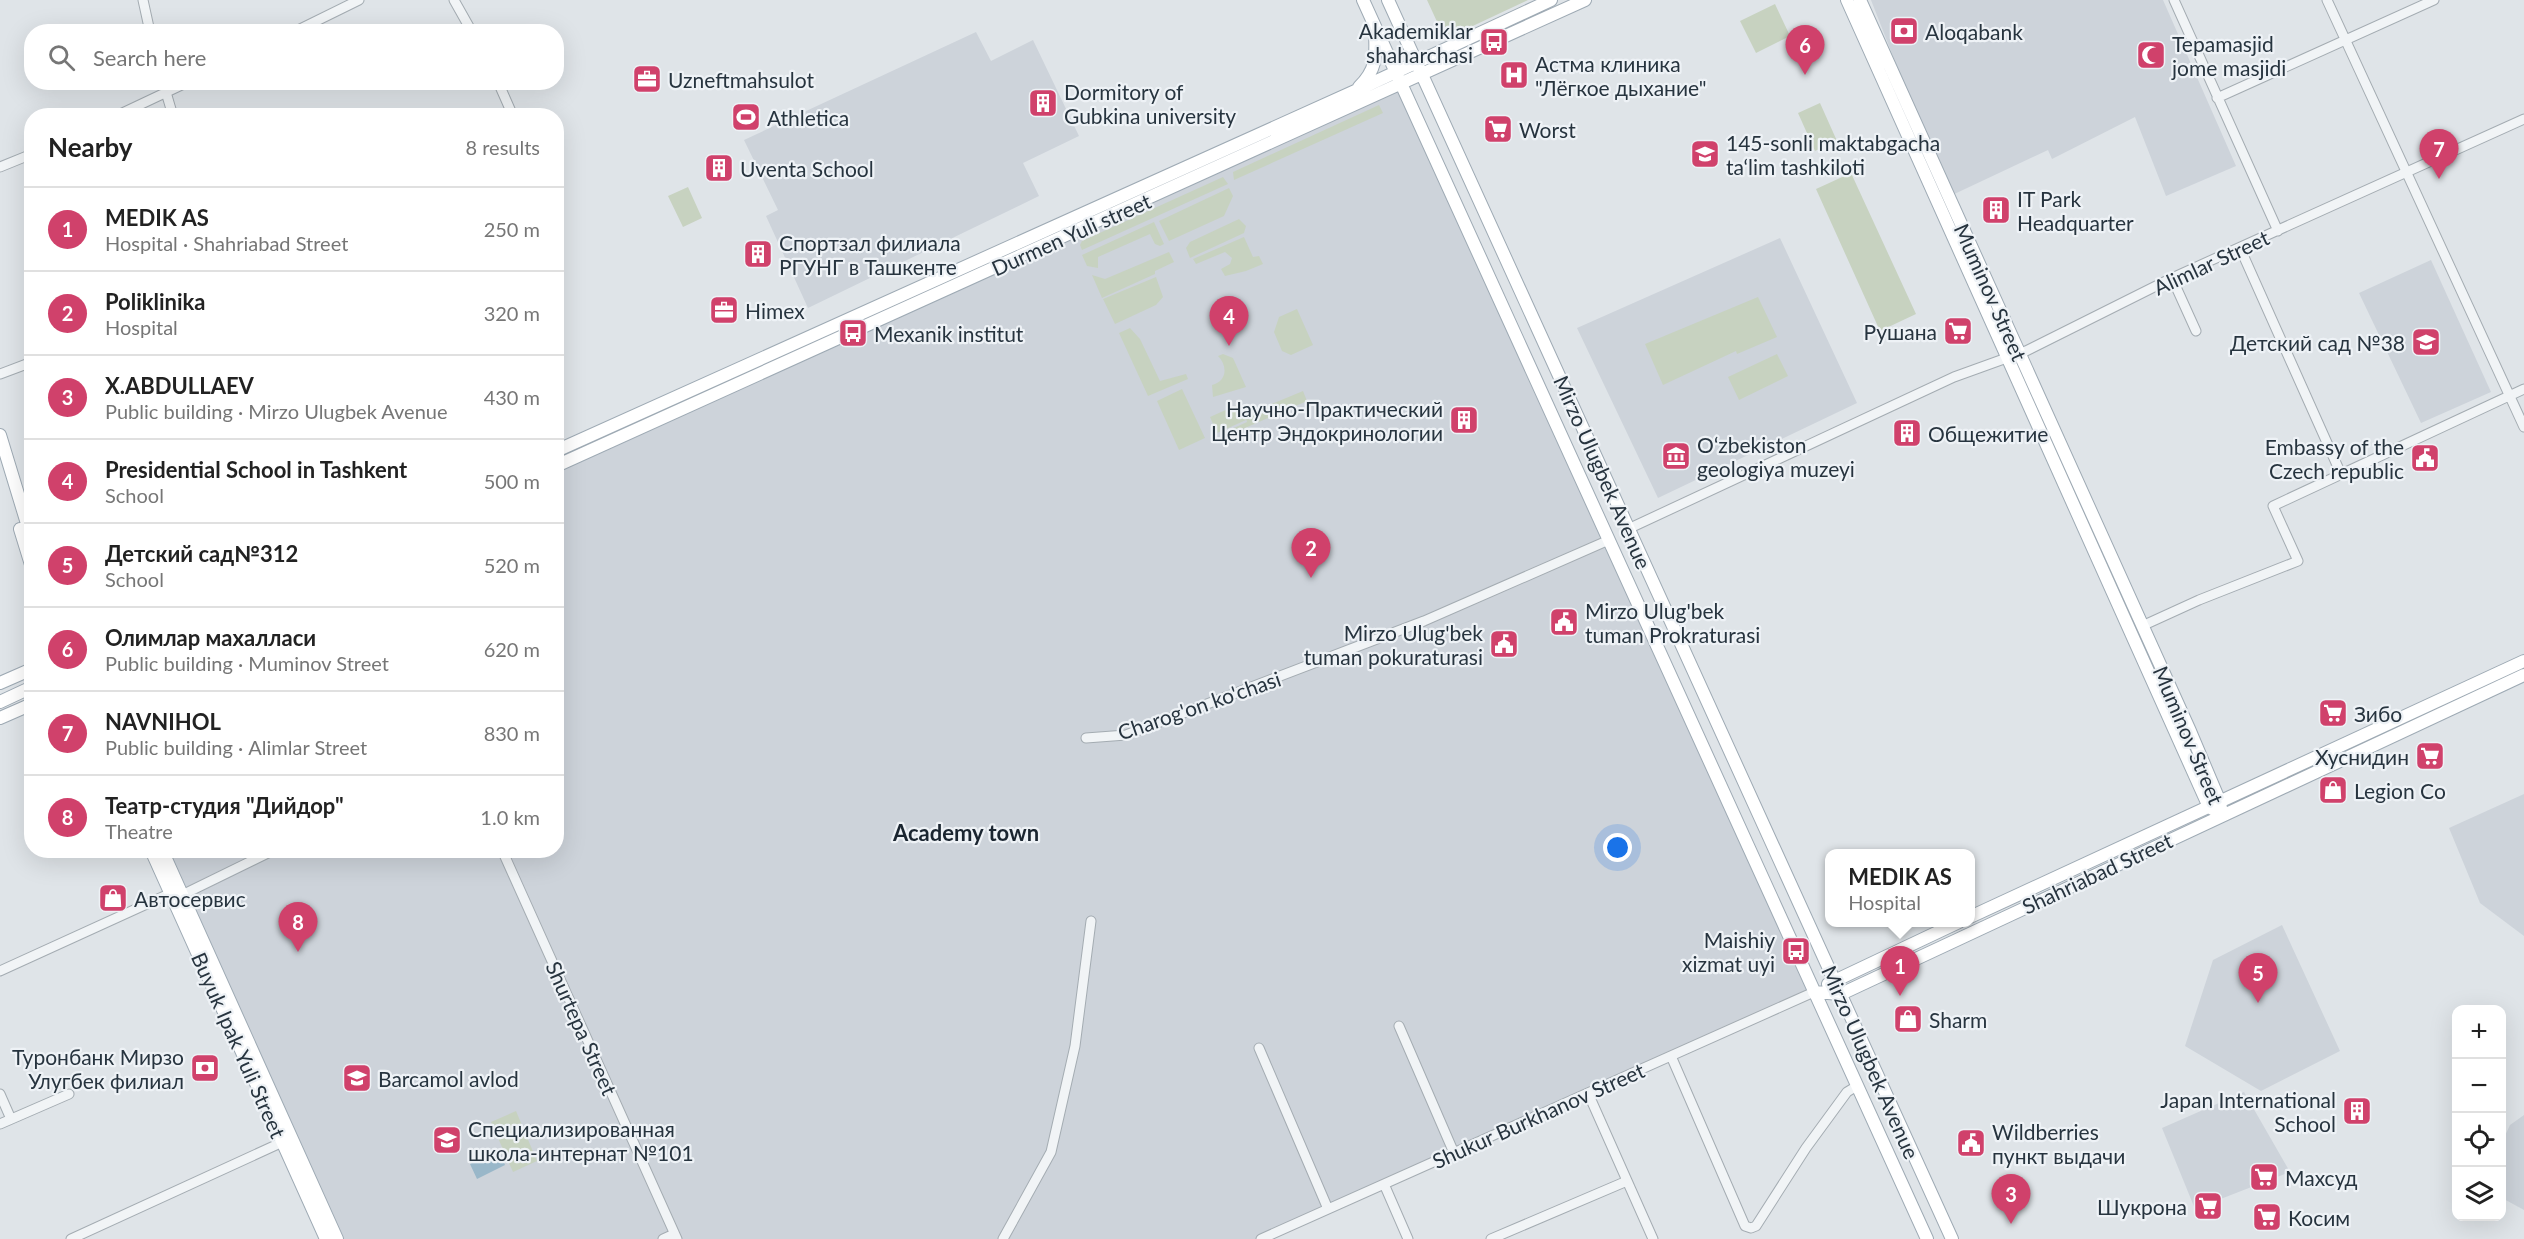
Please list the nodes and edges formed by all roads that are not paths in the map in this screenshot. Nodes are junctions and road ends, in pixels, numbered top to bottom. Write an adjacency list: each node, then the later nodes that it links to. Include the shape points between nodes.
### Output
1 (143, 0): 13 (street)
2 (359, 0): 14 (street)
3 (454, 0): 15 (street)
4 (1363, 0): 16 (main road, Mirzo Ulugbek Avenue)
5 (1388, 0): 18 (main road, Mirzo Ulugbek Avenue)
6 (1551, 0): 18 (main road, Durmen Yuli street)
7 (1585, 0): 20 (main road, Durmen Yuli street)
8 (1847, 0): 40 (main road, Muminov Street)
9 (1860, 0): 39 (main road, Muminov Street)
10 (2174, 0): 27 (street)
11 (2327, 0): 17 (street)
12 (2434, 0): 17 (street)
13 (148, 24)
14 (310, 24)
15 (468, 24)
16 (1374, 26): 19 (main road, Mirzo Ulugbek Avenue); 25 (main road, via 1374,66)
17 (2345, 39): 27 (street); 34 (street)
18 (1416, 63): 19 (main road, Durmen Yuli street); 20 (main road, Mirzo Ulugbek Avenue)
19 (1396, 72): 21 (main road, Mirzo Ulugbek Avenue); 25 (main road, Durmen Yuli street)
20 (1422, 75): 21 (main road, Durmen Yuli street); 45 (main road, Mirzo Ulugbek Avenue)
21 (1402, 85): 46 (main road, Mirzo Ulugbek Avenue); 50 (main road, Durmen Yuli street)
22 (165, 90): 26 (street)
23 (172, 90): 26 (street)
24 (502, 90): 30 (street)
25 (1353, 92): 49 (main road, Durmen Yuli street)
26 (166, 93): 28 (street); 29 (street)
27 (2217, 98): 35 (street)
28 (133, 108)
29 (171, 108)
30 (509, 108)
31 (2524, 119): 34 (street, Аlimlar Street)
32 (24, 157): 33 (street)
33 (0, 167)
34 (2407, 172): 35 (street, Аlimlar Street); 44 (street)
35 (2278, 231): 36 (street, Аlimlar Street)
36 (2240, 248): 37 (street, Аlimlar Street); 52 (street)
37 (2172, 278): 38 (street); 39 (street, Аlimlar Street)
38 (2196, 331)
39 (2019, 354): 40 (street, Аlimlar Street); 57 (main road, Muminov Street)
40 (2006, 359): 54 (street, Аlimlar Street, via 1954,377); 69 (main road, Muminov Street)
41 (24, 365): 42 (street)
42 (0, 374)
43 (2524, 389): 44 (street)
44 (2509, 396): 47 (street); 52 (street)
45 (1576, 413): 46 (main road); 54 (main road, Mirzo Ulugbek Avenue)
46 (1555, 422): 55 (main road, Mirzo Ulugbek Avenue)
47 (2524, 428)
48 (0, 435): 53 (main road)
49 (564, 447)
50 (564, 462)
51 (0, 465): 56 (main road)
52 (2341, 474): 57 (street, via 2273,506 2298,561)
53 (24, 514)
54 (1628, 528): 58 (main road, Mirzo Ulugbek Avenue)
55 (1609, 540): 59 (main road, Mirzo Ulugbek Avenue); 68 (street, Charog'on ko'chasi, via 1354,649 1126,735)
56 (24, 542)
57 (2142, 626): 69 (main road, Muminov Street)
58 (1682, 646): 59 (main road); 80 (main road, Mirzo Ulugbek Avenue)
59 (1661, 655): 81 (main road, Mirzo Ulugbek Avenue)
60 (2524, 661): 69 (main road, Shahriabad Street)
61 (24, 672): 63 (main road)
62 (2524, 675): 70 (main road, Shahriabad Street)
63 (0, 682)
64 (24, 691): 65 (main road)
65 (0, 702)
66 (24, 708): 67 (main road)
67 (0, 718)
68 (1086, 738)
69 (2215, 804): 70 (main road, Muminov Street); 76 (main road, Shahriabad Street)
70 (2222, 815): 82 (main road, Shahriabad Street)
71 (157, 858): 75 (main road, Buyuk Ipak Yuli Street)
72 (165, 858): 75 (main road, Buyuk Ipak Yuli Street)
73 (256, 858): 75 (street)
74 (506, 858): 97 (street, Shurtepa Street)
75 (177, 894): 79 (street); 92 (main road, Buyuk Ipak Yuli Street)
76 (1975, 915)
77 (1091, 921): 103 (street, via 1075,1046 1051,1152)
78 (1948, 927): 80 (main road)
79 (0, 971)
80 (1834, 980): 81 (main road); 82 (main road, Mirzo Ulugbek Avenue)
81 (1814, 992): 82 (main road, Shahriabad Street); 85 (street, Shukur Burkhanov Street); 86 (main road, Mirzo Ulugbek Avenue)
82 (1841, 994): 108 (main road, Mirzo Ulugbek Avenue)
83 (1399, 1026): 93 (street)
84 (1260, 1048): 96 (street)
85 (1671, 1056): 86 (street, via 1745,1226 1751,1228 1847,1092); 87 (street, Shukur Burkhanov Street)
86 (1857, 1086): 98 (main road, Mirzo Ulugbek Avenue)
87 (1588, 1093): 93 (street, Shukur Burkhanov Street); 94 (street)
88 (0, 1094): 90 (street)
89 (69, 1094): 90 (street)
90 (11, 1119): 91 (street)
91 (0, 1124)
92 (287, 1140): 99 (street); 100 (main road, Buyuk Ipak Yuli Street); 101 (main road, Buyuk Ipak Yuli Street)
93 (1454, 1153): 95 (street, Shukur Burkhanov Street)
94 (1627, 1181): 106 (street); 107 (street)
95 (1384, 1184): 96 (street, Shukur Burkhanov Street); 105 (street)
96 (1328, 1209): 104 (street, Shukur Burkhanov Street)
97 (676, 1236): 102 (street)
98 (1922, 1237)
99 (71, 1239)
100 (326, 1239)
101 (336, 1239)
102 (663, 1239)
103 (1003, 1239)
104 (1261, 1239)
105 (1408, 1239)
106 (1491, 1239)
107 (1653, 1239)
108 (1952, 1239)

